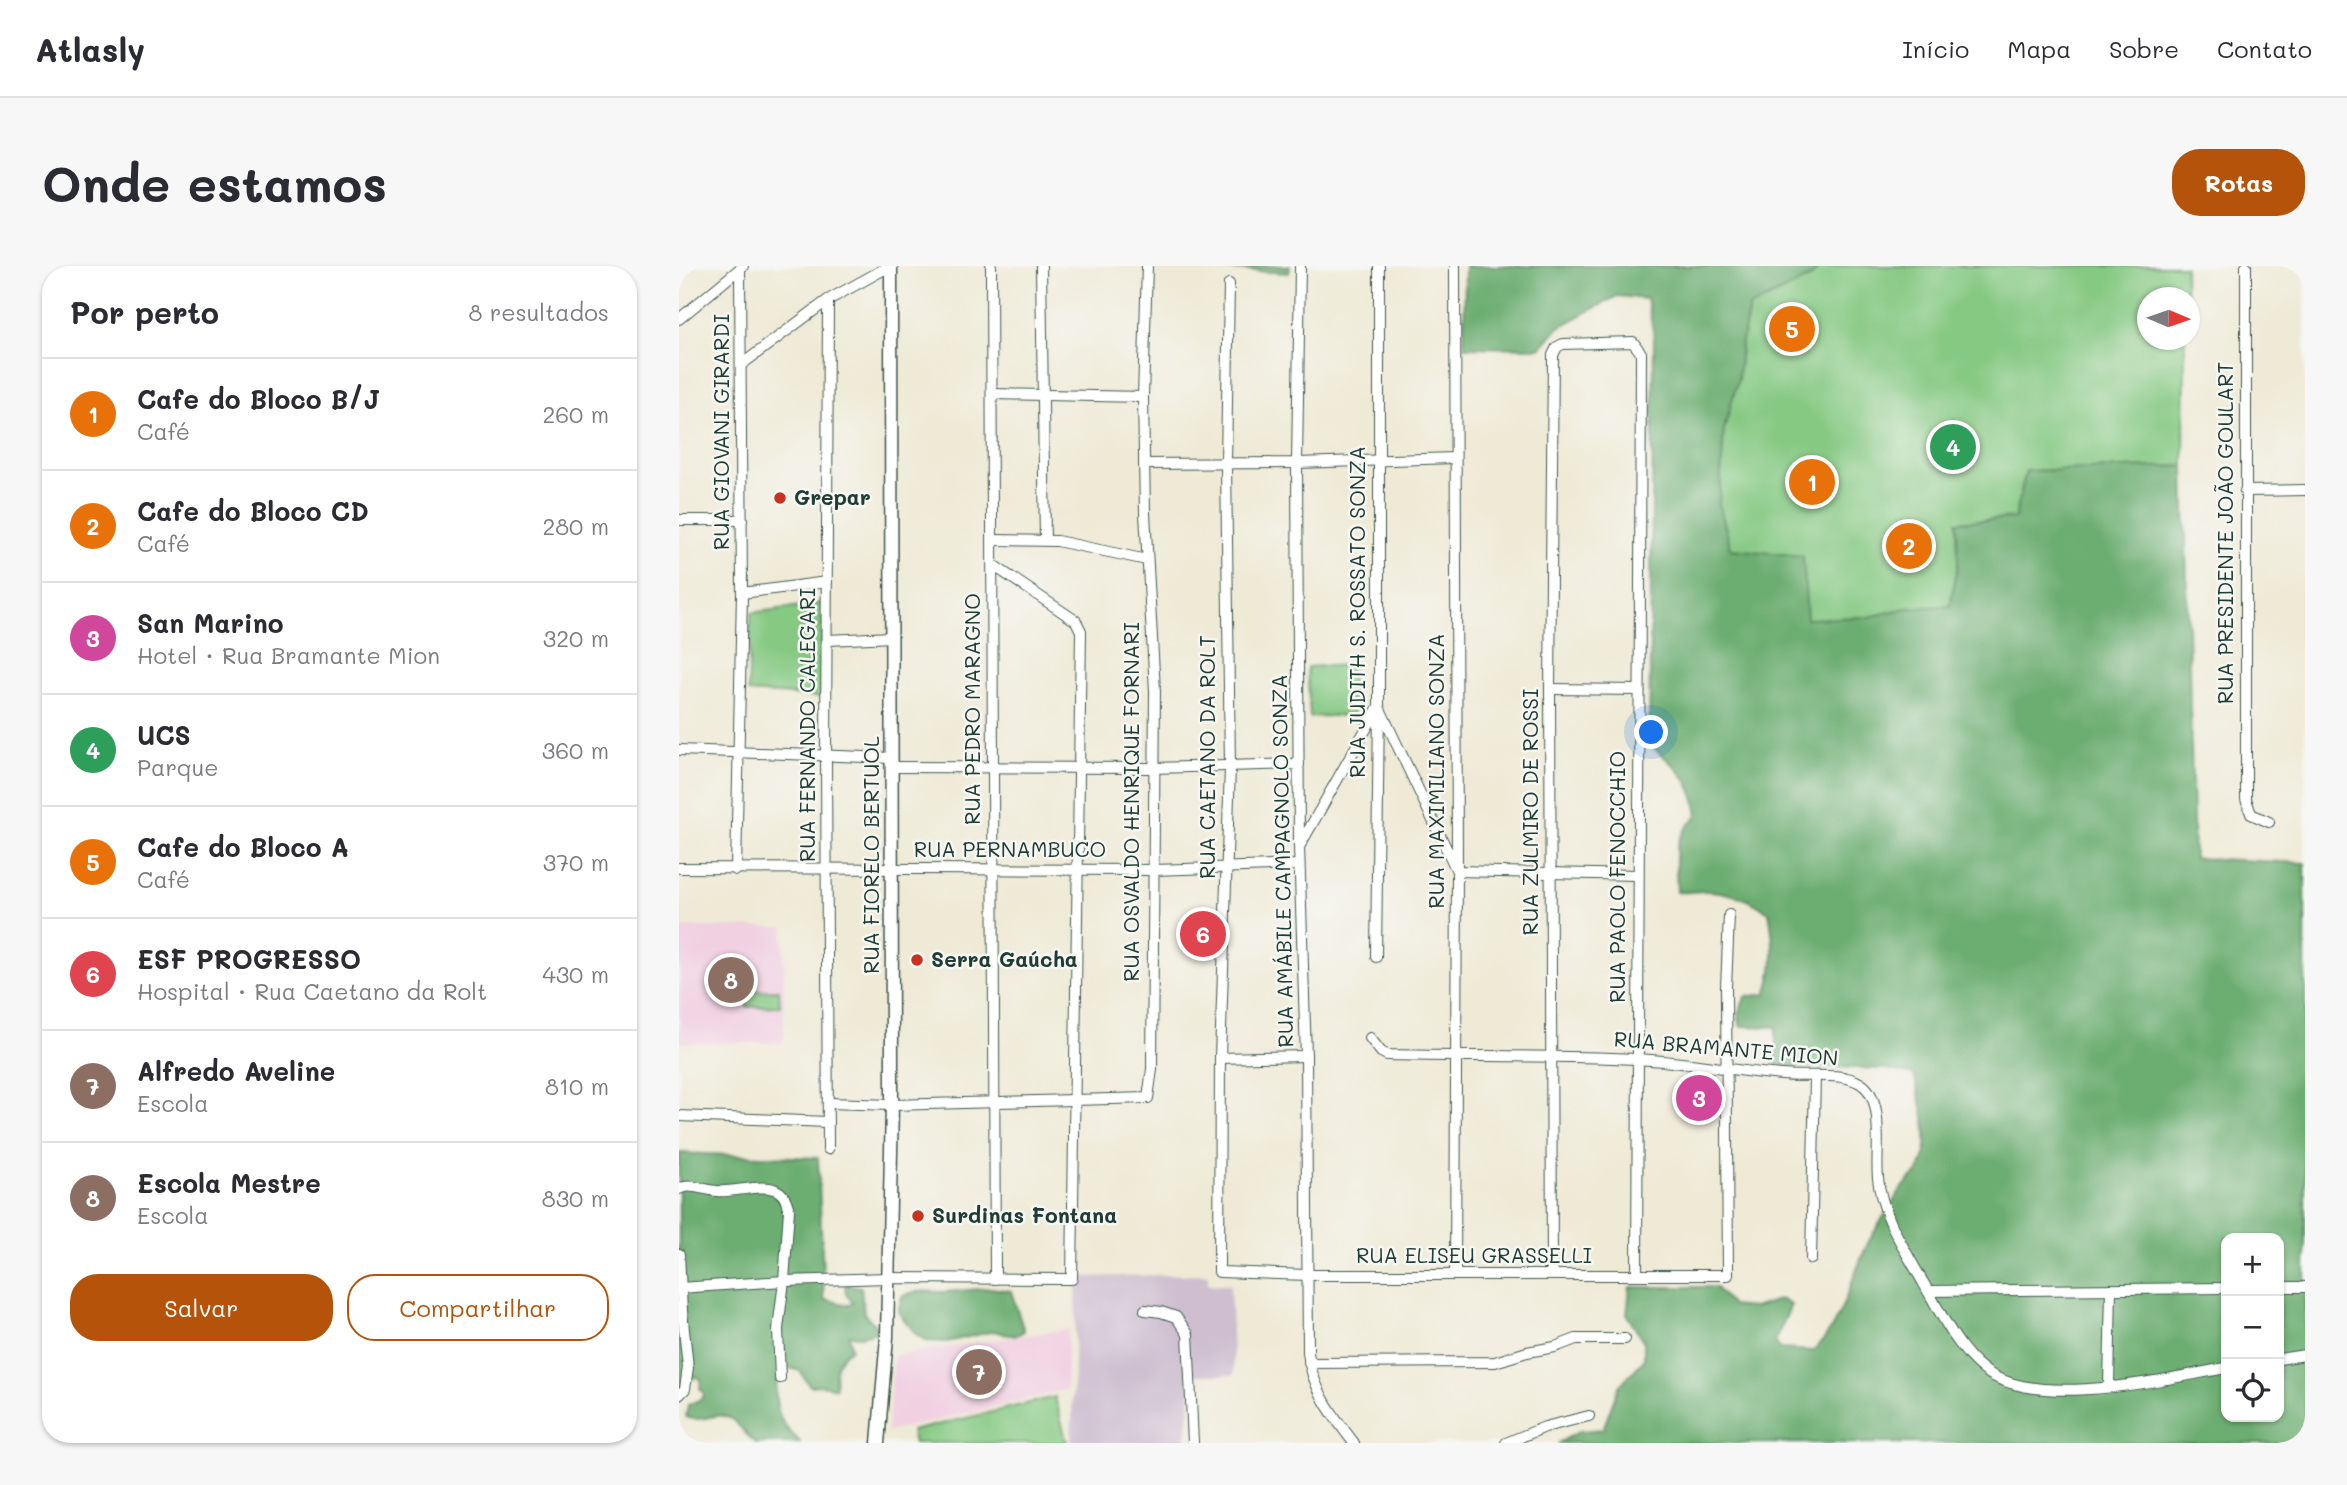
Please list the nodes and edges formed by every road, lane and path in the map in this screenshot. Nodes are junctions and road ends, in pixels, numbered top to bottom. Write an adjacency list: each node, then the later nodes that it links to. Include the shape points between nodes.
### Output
1 (891, 266): 11 (street); 33 (main road, RUA FIORELO BERTUOL)
2 (991, 266): 15 (street, RUA PEDRO MARAGNO)
3 (1041, 266): 16 (street)
4 (1147, 266): 17 (street, RUA OSVALDO HENRIQUE FORNARI)
5 (1300, 266): 21 (street, RUA AMÁBILE CAMPAGNOLO SONZA)
6 (1379, 266): 19 (street, RUA JUDITH S. ROSSATO SONZA)
7 (1455, 266): 18 (street, RUA MAXIMILIANO SONZA)
8 (2246, 266): 23 (street, RUA PRESIDENTE JOÃO GOULART)
9 (742, 268): 12 (street); 14 (street, RUA GIOVANI GIRARDI)
10 (1229, 285): 20 (street, RUA CAETANO DA ROLT)
11 (828, 300): 14 (street); 31 (street, RUA FERNANDO CALEGARI)
12 (679, 319)
13 (1555, 350): 35 (street, RUA ZULMIRO DE ROSSI); 36 (street, RUA PAOLO FENOCCHIO, via 1563,344 1633,342 1641,353)
14 (741, 365): 26 (street, RUA GIOVANI GIRARDI)
15 (992, 394): 16 (street); 27 (street, RUA PEDRO MARAGNO)
16 (1042, 395): 17 (street); 28 (street)
17 (1143, 397): 22 (street, RUA OSVALDO HENRIQUE FORNARI)
18 (1455, 457): 19 (street); 58 (street, RUA MAXIMILIANO SONZA)
19 (1377, 460): 21 (street); 37 (street, RUA JUDITH S. ROSSATO SONZA)
20 (1226, 463): 21 (street); 22 (street); 45 (street, RUA CAETANO DA ROLT)
21 (1297, 463): 42 (street, RUA AMÁBILE CAMPAGNOLO SONZA)
22 (1144, 464): 29 (street, RUA OSVALDO HENRIQUE FORNARI)
23 (2245, 491): 24 (street); 47 (street, RUA PRESIDENTE JOÃO GOULART, via 2246,799 2251,814)
24 (2305, 491)
25 (679, 520): 26 (street)
26 (742, 520): 32 (street, RUA GIOVANI GIRARDI)
27 (993, 540): 28 (street); 30 (street, RUA PEDRO MARAGNO)
28 (1045, 540): 29 (street)
29 (1147, 560): 46 (street, RUA OSVALDO HENRIQUE FORNARI, via 1155,684)
30 (993, 565): 43 (street, via 1076,621 1081,631); 44 (street, RUA PEDRO MARAGNO)
31 (827, 582): 32 (street); 34 (street, RUA FERNANDO CALEGARI)
32 (742, 593): 39 (street, RUA GIOVANI GIRARDI)
33 (892, 637): 34 (street); 41 (main road, RUA FIORELO BERTUOL)
34 (827, 640): 40 (street, RUA FERNANDO CALEGARI)
35 (1551, 688): 36 (street); 59 (street, RUA ZULMIRO DE ROSSI)
36 (1639, 690): 60 (street, RUA PAOLO FENOCCHIO)
37 (1379, 706): 48 (street); 58 (street); 62 (street, RUA JUDITH S. ROSSATO SONZA)
38 (679, 750): 39 (street)
39 (739, 752): 40 (street); 53 (street, RUA GIOVANI GIRARDI)
40 (826, 758): 41 (street); 54 (street, RUA FERNANDO CALEGARI)
41 (892, 763): 44 (street); 51 (main road, RUA FIORELO BERTUOL)
42 (1299, 764): 45 (street); 48 (street, RUA AMÁBILE CAMPAGNOLO SONZA)
43 (1079, 766): 44 (street); 46 (street); 56 (street)
44 (993, 767): 55 (street, RUA PEDRO MARAGNO)
45 (1230, 767): 46 (street); 52 (street, RUA CAETANO DA ROLT)
46 (1153, 768): 57 (street, RUA OSVALDO HENRIQUE FORNARI)
47 (2269, 822)
48 (1299, 847): 49 (street, RUA AMÁBILE CAMPAGNOLO SONZA)
49 (1299, 865): 52 (street, RUA PERNAMBUCO); 64 (street, RUA AMÁBILE CAMPAGNOLO SONZA)
50 (679, 868): 53 (street, RUA PERNAMBUCO)
51 (891, 869): 54 (street, RUA PERNAMBUCO); 55 (street, RUA PERNAMBUCO); 74 (main road, RUA FIORELO BERTUOL)
52 (1227, 869): 57 (street, RUA PERNAMBUCO); 67 (street, RUA CAETANO DA ROLT)
53 (736, 870): 54 (street, RUA PERNAMBUCO)
54 (826, 870): 73 (street, RUA FERNANDO CALEGARI)
55 (992, 870): 56 (street, RUA PERNAMBUCO); 72 (street, RUA PEDRO MARAGNO)
56 (1078, 870): 57 (street, RUA PERNAMBUCO); 71 (street)
57 (1154, 870): 71 (street, RUA OSVALDO HENRIQUE FORNARI, via 1148,1098)
58 (1457, 871): 59 (street); 65 (street, RUA MAXIMILIANO SONZA)
59 (1550, 874): 60 (street); 66 (street, RUA ZULMIRO DE ROSSI)
60 (1637, 875): 68 (street, RUA PAOLO FENOCCHIO)
61 (1729, 915): 69 (street)
62 (1376, 957)
63 (1370, 1038): 65 (street, RUA BRAMANTE MION, via 1387,1055)
64 (1306, 1056): 67 (street); 82 (street, RUA AMÁBILE CAMPAGNOLO SONZA)
65 (1456, 1057): 66 (street, RUA BRAMANTE MION); 83 (street, RUA MAXIMILIANO SONZA)
66 (1550, 1057): 68 (street, RUA BRAMANTE MION); 84 (street, RUA ZULMIRO DE ROSSI)
67 (1220, 1058): 81 (street, RUA CAETANO DA ROLT)
68 (1637, 1059): 69 (street, RUA BRAMANTE MION); 85 (street, RUA PAOLO FENOCCHIO)
69 (1726, 1069): 70 (street, RUA BRAMANTE MION); 85 (street, RUA ELISEU GRASSELLI, via 1728,1275)
70 (1815, 1077): 80 (street); 94 (street, RUA BRAMANTE MION, via 1846,1078 1862,1084 1870,1094 1876,1106 1883,1203)
71 (1075, 1099): 72 (street); 87 (street, via 1072,1279)
72 (994, 1101): 74 (street); 87 (street, RUA PEDRO MARAGNO)
73 (828, 1103): 74 (street); 76 (street, RUA FERNANDO CALEGARI)
74 (892, 1105): 86 (main road, RUA FIORELO BERTUOL)
75 (679, 1116): 76 (street)
76 (828, 1122): 77 (street, RUA FERNANDO CALEGARI)
77 (828, 1149)
78 (679, 1189): 88 (street, via 778,1190 789,1210)
79 (679, 1254): 91 (street)
80 (1811, 1259)
81 (1219, 1272): 82 (street, RUA ELISEU GRASSELLI)
82 (1309, 1275): 83 (street, RUA ELISEU GRASSELLI); 99 (street, RUA AMÁBILE CAMPAGNOLO SONZA)
83 (1455, 1275): 84 (street, RUA ELISEU GRASSELLI)
84 (1552, 1275): 85 (street, RUA ELISEU GRASSELLI)
85 (1637, 1275)
86 (889, 1278): 87 (street); 88 (street); 106 (main road, RUA FIORELO BERTUOL)
87 (995, 1279)
88 (784, 1281): 91 (street); 101 (street, via 778,1329)
89 (2284, 1287): 90 (street)
90 (2305, 1287)
91 (680, 1288): 103 (street, via 688,1378)
92 (2221, 1288): 93 (street)
93 (2111, 1289): 94 (street); 102 (street)
94 (1928, 1291): 102 (street, RUA BRAMANTE MION, via 1960,1344 1983,1370 2007,1383 2035,1390)
95 (1145, 1310): 105 (street, via 1176,1317 1188,1334)
96 (1625, 1339): 99 (street, via 1576,1339 1495,1362)
97 (2305, 1355): 98 (street)
98 (2284, 1359)
99 (1309, 1363): 107 (street, RUA AMÁBILE CAMPAGNOLO SONZA, via 1317,1387)
100 (2221, 1369): 102 (street, RUA BRAMANTE MION)
101 (780, 1378)
102 (2109, 1387)
103 (679, 1395)
104 (1589, 1416): 108 (street)
105 (1193, 1440)
106 (878, 1443)
107 (1354, 1443)
108 (1506, 1443)

